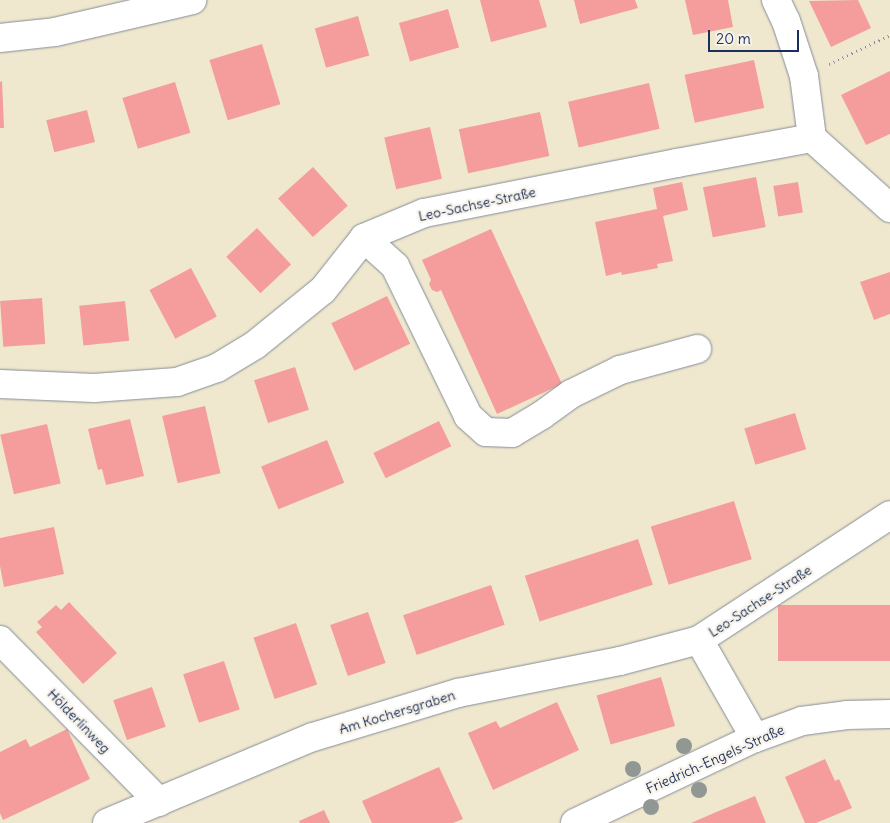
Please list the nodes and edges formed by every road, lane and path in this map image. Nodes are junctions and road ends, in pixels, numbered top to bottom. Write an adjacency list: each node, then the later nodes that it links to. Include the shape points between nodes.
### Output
1 (192, 0): 4 (street, via 55,32)
2 (776, 0): 5 (street)
3 (890, 35): 5 (path)
4 (0, 38)
5 (804, 76): 6 (street)
6 (812, 138): 7 (street); 8 (street, Leo-Sachse-Straße, via 424,214)
7 (890, 208)
8 (364, 238): 9 (street, via 395,266 468,416 486,432 512,433 571,394 620,370); 10 (street, Leo-Sachse-Straße, via 323,290 255,345 217,368 177,382 94,388)
9 (697, 348)
10 (0, 384)
11 (890, 515): 13 (street, Leo-Sachse-Straße)
12 (0, 640): 16 (street, Hölderlinweg)
13 (699, 640): 15 (street, Leo-Sachse-Straße); 16 (street, Am Kochersgraben, via 620,661 458,693 313,737)
14 (890, 714): 15 (street, Friedrich-Engels-Straße, via 802,721)
15 (755, 738): 18 (street, Friedrich-Engels-Straße)
16 (159, 802): 17 (street, Am Kochersgraben)
17 (107, 823)
18 (576, 823)

